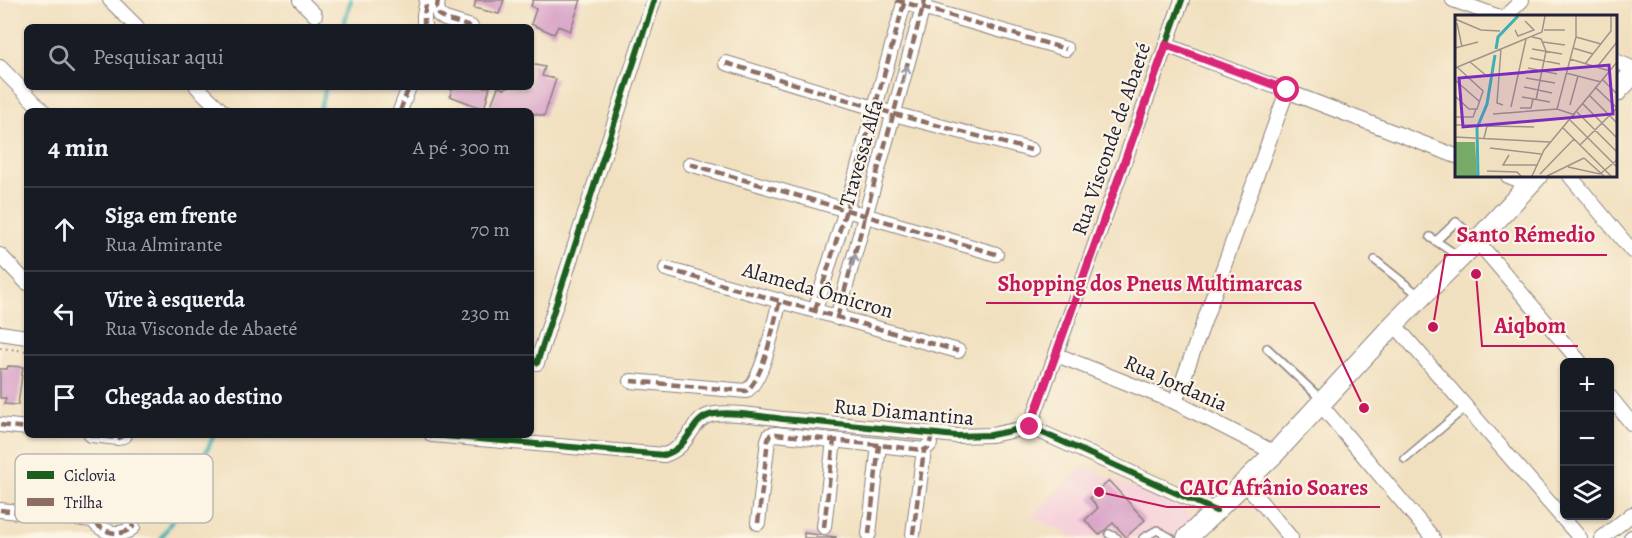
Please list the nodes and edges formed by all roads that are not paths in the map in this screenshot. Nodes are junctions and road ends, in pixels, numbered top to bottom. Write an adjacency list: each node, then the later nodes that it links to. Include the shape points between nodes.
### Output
1 (110, 0): 14 (street)
2 (300, 0): 11 (street)
3 (427, 0): 15 (street)
4 (438, 0): 16 (street, via 439,15)
5 (654, 0): 59 (street)
6 (1182, 0): 17 (street, Rua Visconde de Abaeté)
7 (1453, 0): 12 (street)
8 (1522, 0): 13 (street)
9 (901, 1): 10 (street); 30 (street)
10 (924, 4): 18 (street); 31 (street, Travessa Alfa, one-way to 10)
11 (315, 15)
12 (1494, 15)
13 (1507, 15)
14 (134, 24)
15 (424, 24)
16 (462, 24)
17 (1166, 45): 25 (street); 57 (street, Rua Visconde de Abaeté)
18 (1066, 49)
19 (726, 63): 30 (street)
20 (1617, 63): 22 (street)
21 (0, 67): 27 (street)
22 (1632, 74): 26 (main road)
23 (200, 90): 28 (street)
24 (408, 90): 29 (street)
25 (1287, 90): 33 (street); 61 (street)
26 (1617, 91)
27 (40, 108)
28 (219, 108)
29 (401, 108)
30 (875, 108): 31 (street); 38 (street)
31 (894, 114): 32 (street); 39 (street, Travessa Alfa)
32 (1031, 150)
33 (1455, 156)
34 (690, 164): 38 (street)
35 (1514, 177): 37 (street)
36 (1571, 177): 41 (street)
37 (1533, 180): 40 (main road)
38 (846, 210): 39 (street); 50 (street)
39 (866, 216): 42 (street); 51 (street, Travessa Alfa, one-way to 39)
40 (1477, 241): 44 (main road); 44 (lane, via 1456,222 1433,239); 58 (street)
41 (1632, 251)
42 (996, 254)
43 (0, 255): 47 (street)
44 (1460, 257): 48 (main road)
45 (1375, 260): 48 (lane)
46 (666, 269): 49 (street, Alameda Ômicron)
47 (24, 280)
48 (1421, 297): 52 (main road)
49 (780, 300): 50 (street, Alameda Ômicron); 60 (street, via 760,374 746,391)
50 (815, 310): 51 (street, Alameda Ômicron)
51 (837, 318): 56 (street, Alameda Ômicron)
52 (1394, 324): 62 (main road); 64 (street)
53 (0, 333): 54 (street)
54 (24, 337)
55 (1267, 348): 62 (lane)
56 (958, 351)
57 (1057, 355): 61 (street, Rua Jordania); 67 (street, Rua Visconde de Abaeté)
58 (1576, 358)
59 (537, 363)
60 (631, 381)
61 (1175, 402): 74 (street, Rua Jordania)
62 (1322, 402): 74 (main road); 91 (street)
63 (1614, 402): 65 (street)
64 (1466, 407): 75 (lane); 92 (street)
65 (1632, 424)
66 (0, 425): 68 (street)
67 (1030, 427): 69 (street, Rua Diamantina, via 991,435); 78 (street)
68 (24, 428)
69 (933, 434): 70 (street, Rua Diamantina, via 713,414 699,421 674,453 664,455); 73 (street)
70 (467, 438)
71 (834, 440): 72 (street); 81 (street, via 770,435); 82 (street)
72 (879, 445): 73 (street); 83 (street)
73 (924, 450): 84 (street)
74 (1275, 453): 76 (main road)
75 (1405, 459)
76 (1245, 483): 78 (main road); 90 (street)
77 (0, 510): 79 (street)
78 (1216, 511): 89 (main road)
79 (15, 512)
80 (1632, 514): 93 (street)
81 (758, 523)
82 (824, 527)
83 (869, 534)
84 (913, 534)
85 (1109, 534): 86 (lane)
86 (1117, 538)
87 (1143, 538): 88 (lane, via 1157,530)
88 (1171, 538)
89 (1187, 538)
90 (1291, 538)
91 (1433, 538)
92 (1580, 538)
93 (1602, 538)

